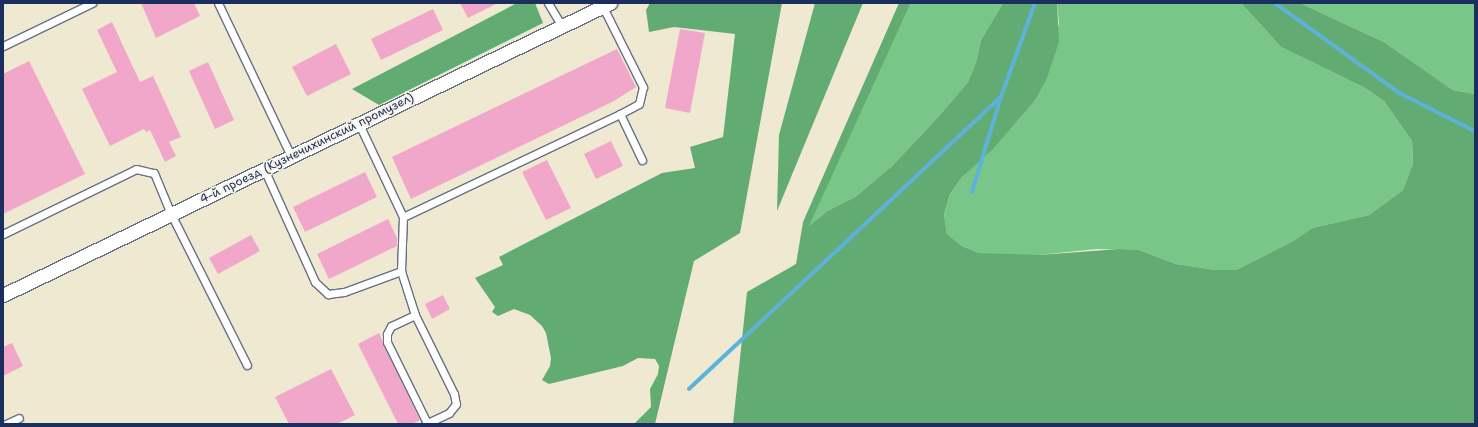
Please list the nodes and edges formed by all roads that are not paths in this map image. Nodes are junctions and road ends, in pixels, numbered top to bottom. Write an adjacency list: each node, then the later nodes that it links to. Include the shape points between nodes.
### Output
1 (92, 3): 6 (lane)
2 (218, 3): 9 (lane)
3 (548, 3): 5 (lane)
4 (606, 5): 5 (street, 4-й проезд (Кузнечихинский промузел)); 7 (lane, via 643,87 639,104)
5 (562, 26): 8 (street, 4-й проезд (Кузнечихинский промузел))
6 (3, 46)
7 (620, 114): 10 (lane); 13 (lane)
8 (359, 124): 9 (street, 4-й проезд (Кузнечихинский промузел)); 13 (lane)
9 (291, 156): 11 (street, 4-й проезд (Кузнечихинский промузел))
10 (642, 160)
11 (264, 169): 12 (street, 4-й проезд (Кузнечихинский промузел)); 15 (lane, via 315,282 328,294 344,292)
12 (171, 214): 14 (lane, via 154,173 136,169); 16 (street, 4-й проезд (Кузнечихинский промузел)); 18 (lane)
13 (403, 217): 15 (lane)
14 (3, 234)
15 (401, 271): 17 (lane)
16 (3, 295)
17 (415, 315): 20 (lane, via 391,326 387,342); 20 (lane, via 454,394 456,404 449,414)
18 (247, 365)
19 (19, 418): 21 (lane)
20 (426, 423)
21 (6, 424)

